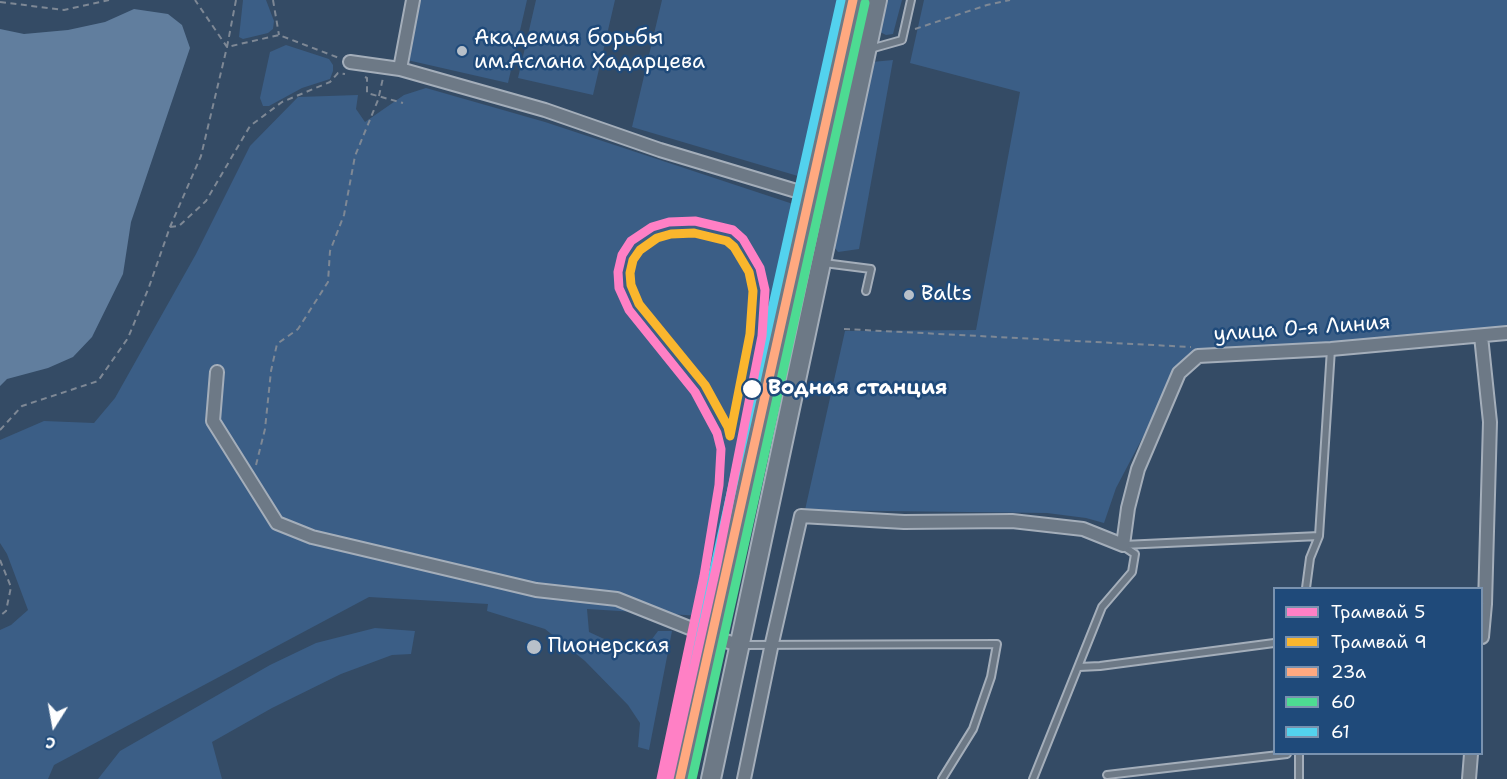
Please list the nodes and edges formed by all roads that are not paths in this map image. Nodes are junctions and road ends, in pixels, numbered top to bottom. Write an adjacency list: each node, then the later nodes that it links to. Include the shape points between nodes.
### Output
1 (412, 0): 7 (street)
2 (853, 0): 8 (main road)
3 (877, 0): 5 (main road)
4 (911, 0): 5 (lane, via 902,40)
5 (866, 51): 9 (main road)
6 (350, 62): 7 (street)
7 (400, 69): 8 (street, via 545,110 660,150)
8 (809, 194): 9 (street); 20 (main road)
9 (833, 202): 10 (main road)
10 (820, 262): 11 (lane, via 871,270); 23 (main road)
11 (866, 291)
12 (1507, 333): 13 (street, улица 0-я Линия)
13 (1481, 336): 14 (street, улица 0-я Линия); 19 (street, via 1490,422)
14 (1331, 349): 16 (lane); 17 (street, улица 0-я Линия, via 1198,356 1179,373 1138,469)
15 (217, 372): 20 (street, via 213,421 277,523 312,537 536,590 617,598)
16 (1319, 536): 17 (lane); 18 (lane, via 1310,558)
17 (1123, 545): 21 (street, via 1083,530 1012,521 904,522 801,516); 24 (lane, via 1135,554 1132,572 1102,607)
18 (1306, 587)
19 (1483, 626)
20 (712, 637): 23 (street); 29 (main road)
21 (772, 643): 23 (lane); 31 (street); 32 (lane, via 997,644 991,677 973,729)
22 (1273, 643): 24 (lane)
23 (739, 645): 30 (main road)
24 (1079, 667): 33 (lane)
25 (1273, 755): 28 (lane)
26 (1299, 755): 34 (lane)
27 (1471, 755): 35 (street)
28 (1107, 775)
29 (680, 779)
30 (711, 779)
31 (744, 779)
32 (942, 779)
33 (1033, 779)
34 (1299, 779)
35 (1469, 779)

